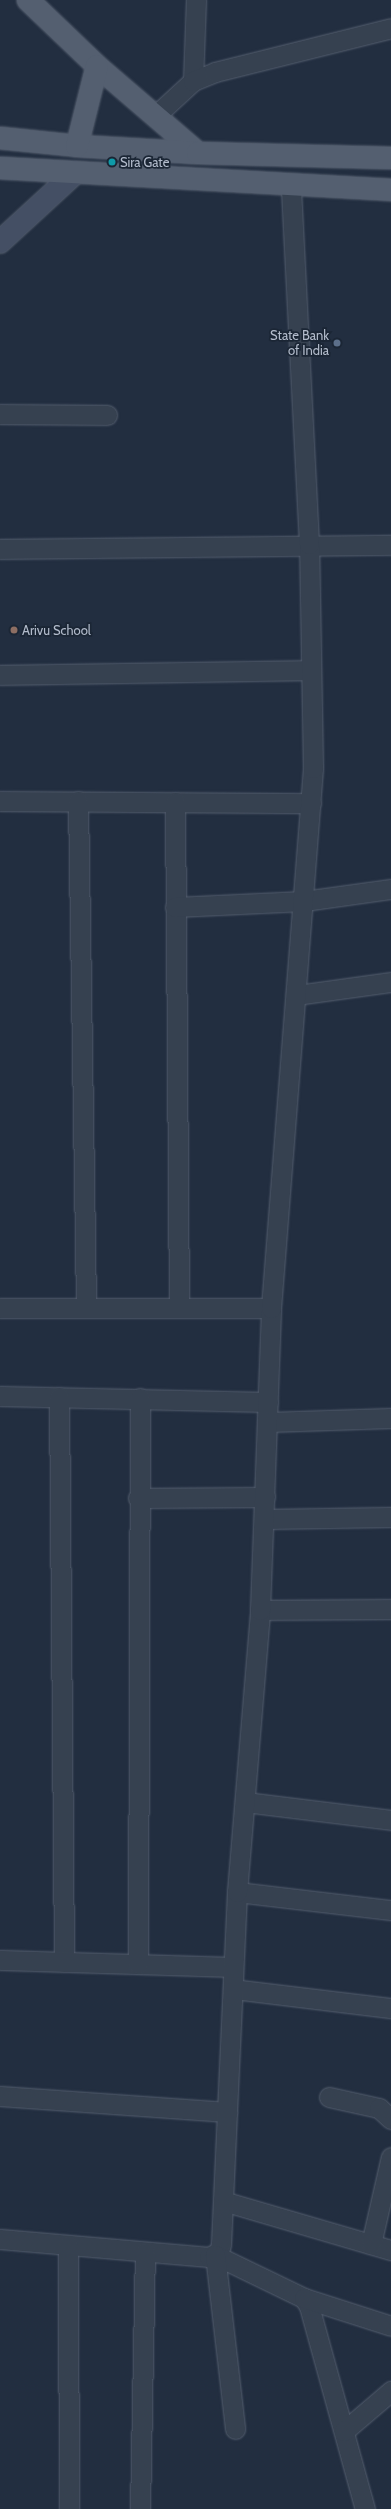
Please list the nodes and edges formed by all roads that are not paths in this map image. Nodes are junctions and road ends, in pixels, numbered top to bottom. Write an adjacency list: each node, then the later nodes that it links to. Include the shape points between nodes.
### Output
1 (28, 0): 4 (main road)
2 (196, 0): 5 (street)
3 (391, 28): 5 (street, via 223,70)
4 (97, 66): 6 (main road); 8 (main road)
5 (193, 81): 6 (street)
6 (155, 116): 9 (main road)
7 (0, 138): 8 (main road)
8 (77, 146): 9 (main road)
9 (198, 153): 10 (main road)
10 (391, 158)
11 (0, 168): 12 (main road)
12 (75, 173): 13 (main road); 15 (street)
13 (291, 185): 14 (main road); 18 (street)
14 (391, 190)
15 (0, 242)
16 (0, 414): 17 (street)
17 (107, 415)
18 (309, 544): 19 (street); 20 (street); 21 (street)
19 (391, 545)
20 (0, 548)
21 (309, 670): 22 (street); 26 (street)
22 (0, 675)
23 (0, 801): 24 (street)
24 (78, 801): 25 (street); 32 (street)
25 (175, 802): 26 (street); 29 (street)
26 (312, 803): 28 (street)
27 (391, 889): 28 (street)
28 (304, 900): 29 (street); 31 (street)
29 (175, 907): 33 (street)
30 (391, 982): 31 (street)
31 (296, 995): 35 (street)
32 (86, 1306): 33 (street); 34 (street)
33 (179, 1307): 35 (street)
34 (0, 1308)
35 (271, 1308): 39 (street)
36 (0, 1396): 37 (street)
37 (59, 1397): 38 (street); 53 (street)
38 (140, 1398): 39 (street); 43 (street)
39 (268, 1402): 41 (street)
40 (391, 1418): 41 (street)
41 (268, 1422): 42 (street)
42 (264, 1497): 43 (street); 45 (street)
43 (138, 1498): 54 (street)
44 (391, 1517): 45 (street)
45 (265, 1519): 47 (street)
46 (391, 1609): 47 (street)
47 (260, 1610): 48 (street)
48 (244, 1802): 49 (street); 50 (street)
49 (391, 1820)
50 (237, 1892): 51 (street); 55 (street)
51 (391, 1910)
52 (0, 1960): 53 (street)
53 (64, 1962): 54 (street)
54 (138, 1964): 55 (street)
55 (234, 1967): 56 (street)
56 (233, 1990): 57 (street); 60 (street)
57 (391, 2008)
58 (0, 2096): 60 (street)
59 (329, 2097): 61 (street, via 379,2108)
60 (227, 2112): 63 (street)
61 (391, 2119)
62 (391, 2157): 65 (street)
63 (223, 2201): 65 (street); 69 (street, via 220,2252)
64 (0, 2239): 66 (street)
65 (371, 2244): 67 (street)
66 (68, 2245): 68 (street); 75 (street)
67 (391, 2250)
68 (144, 2252): 69 (street); 76 (street)
69 (215, 2255): 70 (street); 73 (street)
70 (304, 2298): 71 (street); 74 (street, via 309,2306)
71 (391, 2326)
72 (391, 2391): 74 (street)
73 (235, 2429)
74 (344, 2431): 77 (street)
75 (69, 2509)
76 (140, 2509)
77 (365, 2509)

